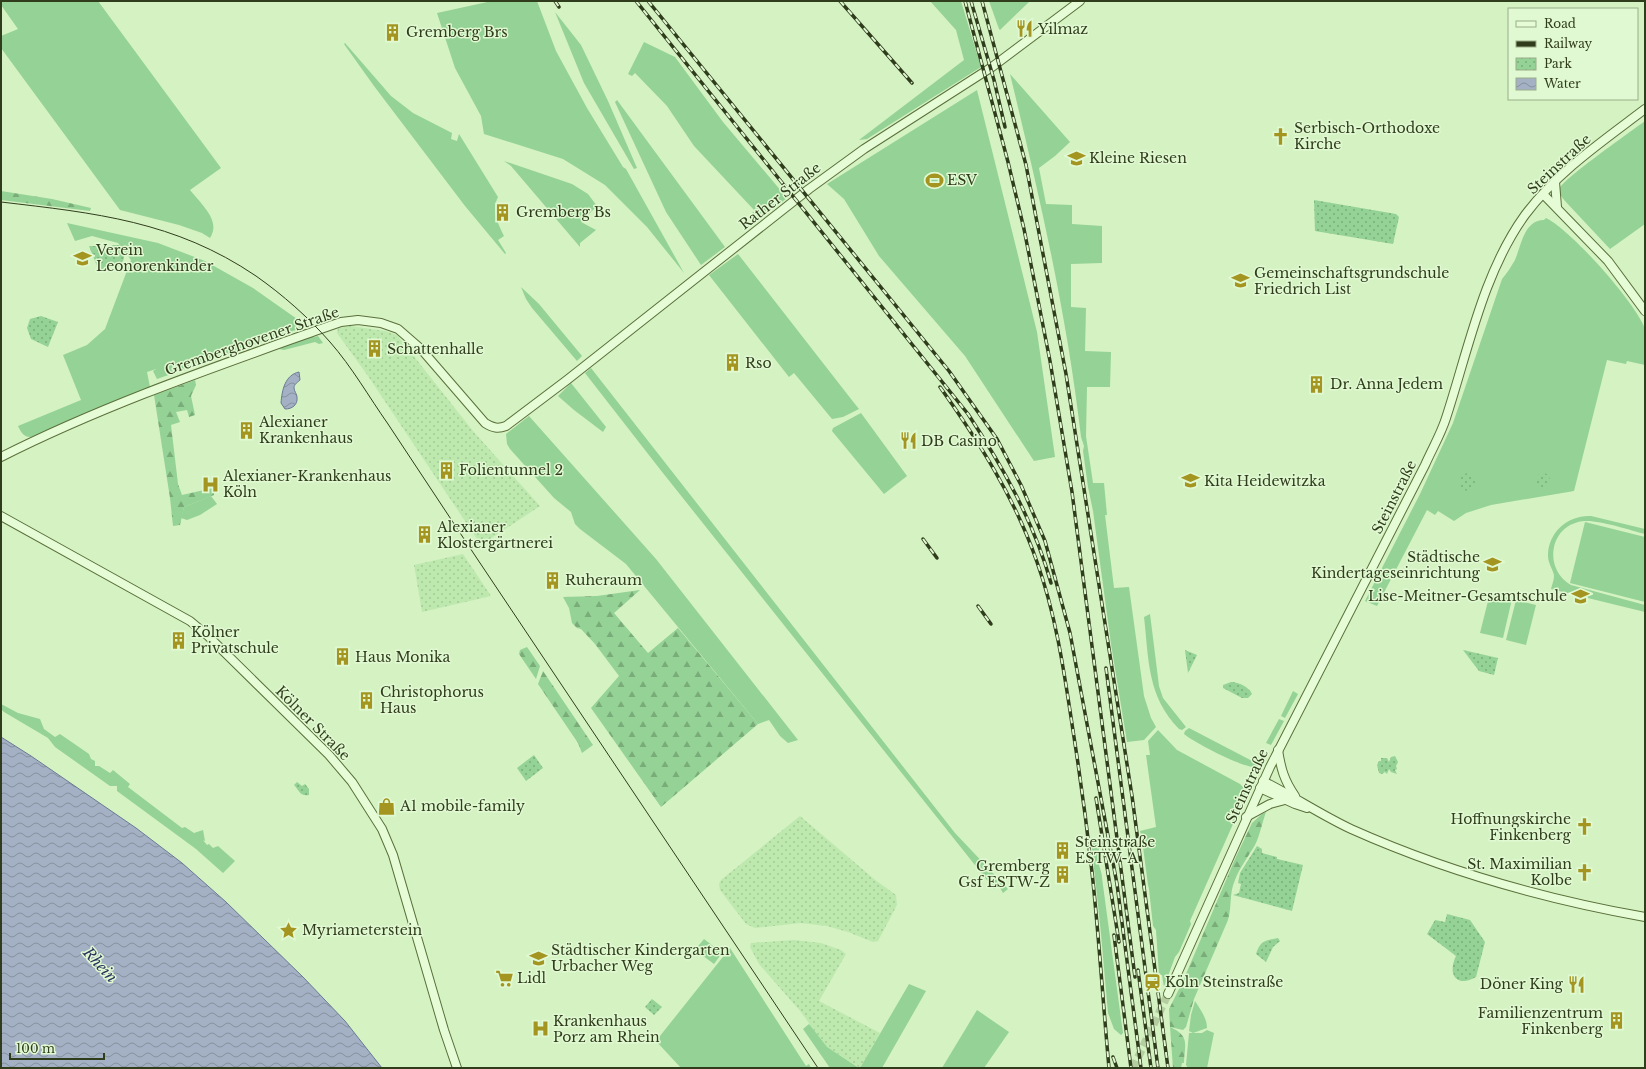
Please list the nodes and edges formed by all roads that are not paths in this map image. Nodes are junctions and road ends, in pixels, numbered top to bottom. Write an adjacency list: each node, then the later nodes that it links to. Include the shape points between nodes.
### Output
1 (1080, 1): 7 (street, Rather Straße, via 1002,60 864,149 809,189)
2 (1645, 108): 3 (street, Steinstraße)
3 (1555, 182): 4 (street, Steinstraße); 5 (street)
4 (1543, 194): 5 (street); 10 (street, Steinstraße, via 1520,223 1501,256 1485,295 1445,420 1425,465)
5 (1557, 207): 6 (street, via 1608,261)
6 (1645, 311)
7 (506, 426): 8 (street, Gremberghovener Straße, via 499,429 485,423 421,349 398,329 381,323 358,320 315,330 155,389)
8 (1, 457)
9 (1, 516): 18 (street, Kölner Straße, via 190,621 329,755 352,782 382,829 393,855)
10 (1278, 750): 11 (street, Steinstraße); 12 (street, via 1283,776)
11 (1262, 784): 12 (street); 13 (street); 15 (street, Steinstraße)
12 (1297, 798): 14 (street)
13 (1285, 800): 14 (street); 15 (street, via 1270,804)
14 (1312, 809): 16 (street, via 1419,856 1476,876 1550,898)
15 (1246, 817): 17 (street, Steinstraße)
16 (1645, 917)
17 (1168, 994)
18 (457, 1068)

